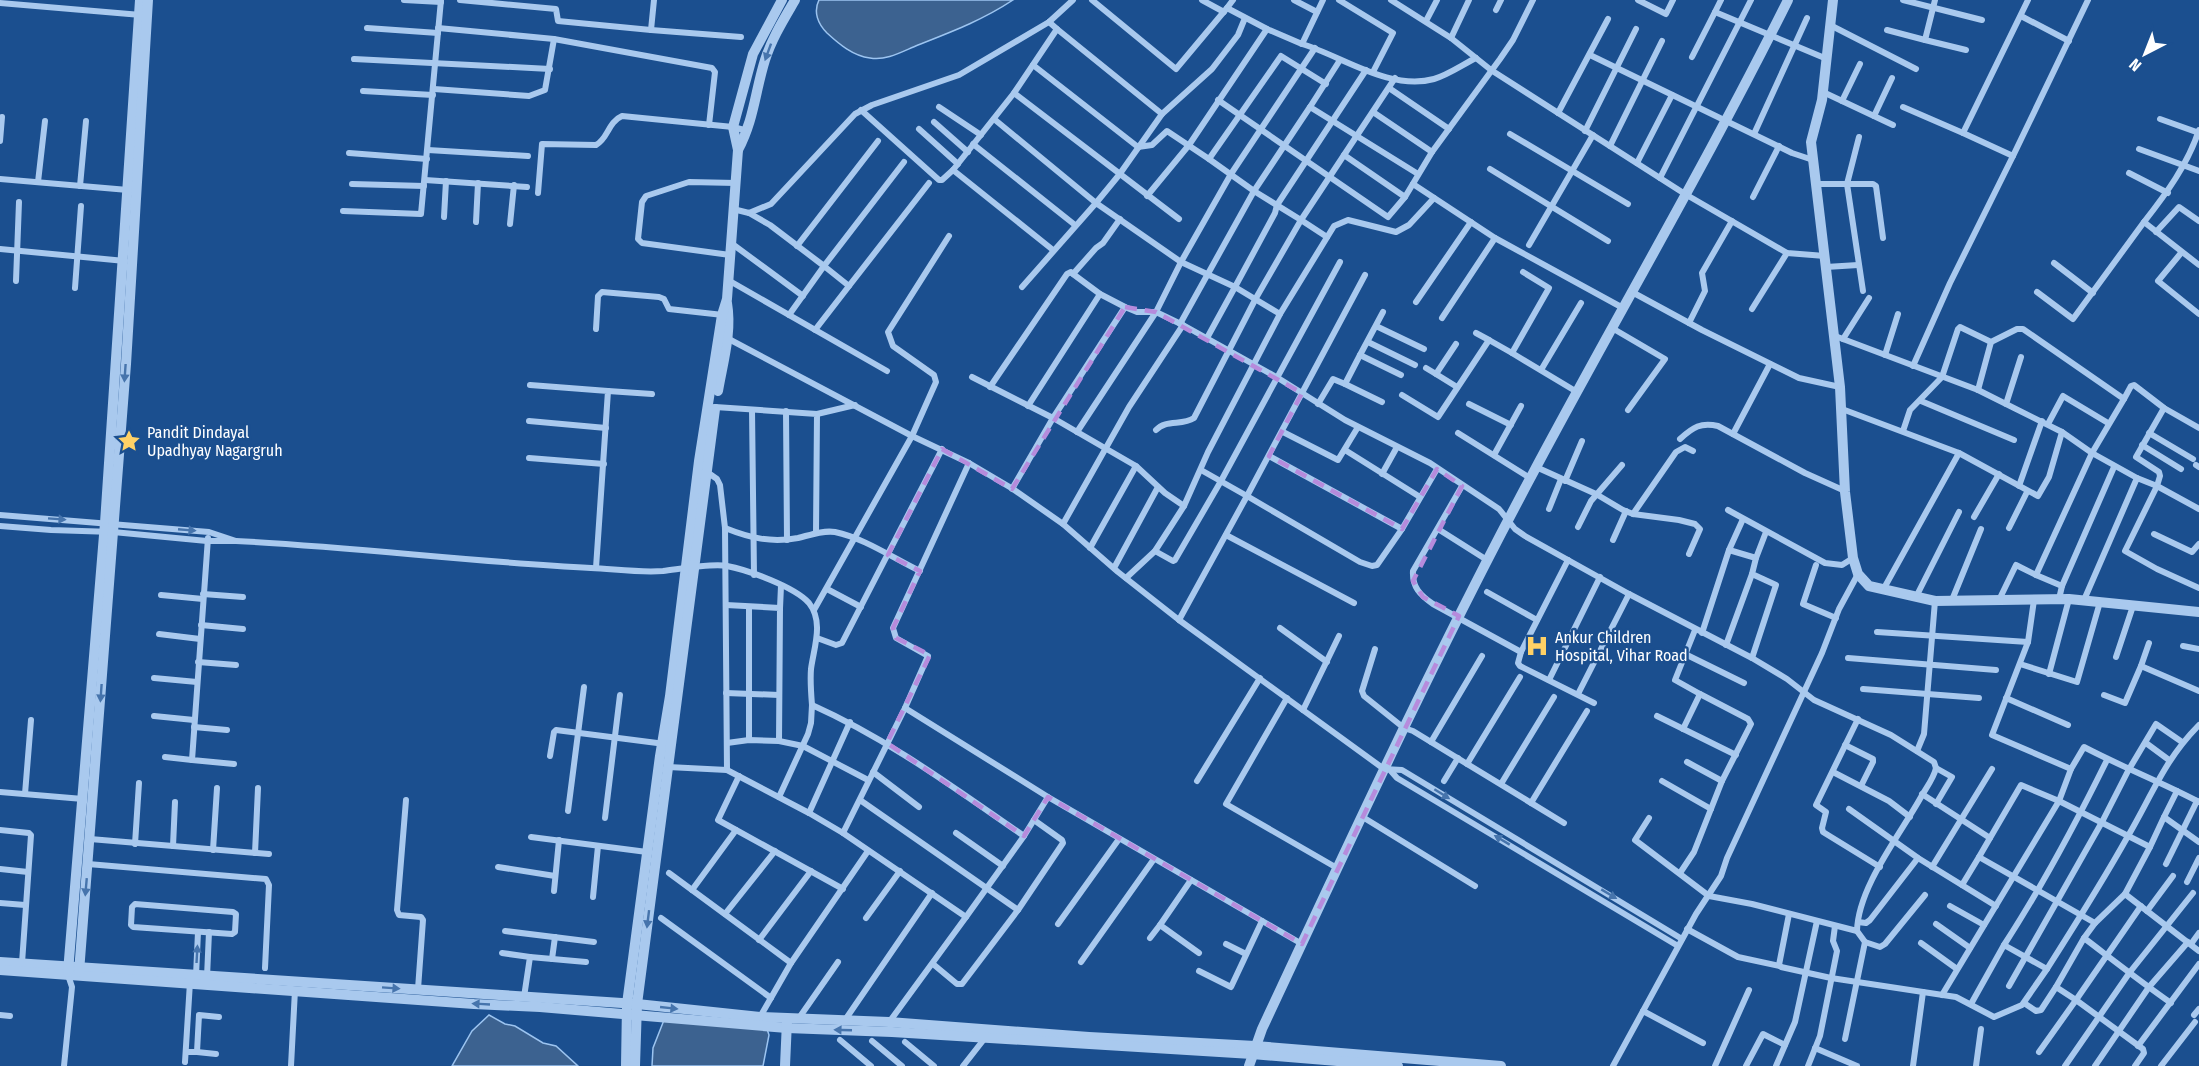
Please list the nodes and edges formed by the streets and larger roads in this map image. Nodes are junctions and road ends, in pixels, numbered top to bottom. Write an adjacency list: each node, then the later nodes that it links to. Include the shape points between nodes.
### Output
1 (140, 0): 38 (street)
2 (148, 0): 38 (street)
3 (404, 0): 30 (street)
4 (460, 0): 52 (street, via 556,9 558,21)
5 (654, 0): 52 (street)
6 (782, 0): 114 (street, via 753,54)
7 (795, 0): 119 (street, one-way to 119, via 765,59)
8 (1073, 0): 45 (street)
9 (1092, 0): 34 (street, via 1176,69)
10 (1202, 0): 34 (street)
11 (1233, 0): 34 (street)
12 (1294, 0): 36 (street)
13 (1323, 0): 36 (street)
14 (1339, 0): 81 (street, via 1394,33)
15 (1391, 0): 33 (street)
16 (1410, 0): 33 (street)
17 (1437, 0): 44 (street)
18 (1469, 0): 57 (street)
19 (1501, 0): 35 (street)
20 (1533, 0): 80 (street, via 1513,40)
21 (1638, 0): 22 (street, via 1666,14)
22 (1673, 0)
23 (1721, 0): 37 (street)
24 (1751, 0): 46 (street)
25 (1788, 0): 55 (street)
26 (1833, 0): 47 (street)
27 (1903, 0): 32 (street)
28 (2028, 0): 39 (street)
29 (2088, 0): 61 (street)
30 (441, 1): 54 (street)
31 (0, 3): 38 (street)
32 (1934, 4): 43 (street); 59 (street)
33 (1406, 8): 44 (street)
34 (1226, 10): 40 (street)
35 (1496, 10)
36 (1317, 12): 62 (street)
37 (1715, 12): 46 (street); 67 (street)
38 (143, 15): 177 (street)
39 (2021, 16): 61 (street); 121 (street)
40 (1245, 18): 50 (street); 101 (street, via 1238,35 1212,69)
41 (1807, 18): 63 (street)
42 (1608, 19): 66 (street)
43 (1982, 20)
44 (1426, 21): 57 (street)
45 (1049, 22): 49 (street); 98 (street, via 959,75)
46 (1740, 23): 55 (street); 94 (street)
47 (1830, 25): 70 (street); 78 (street)
48 (368, 28): 54 (street)
49 (1057, 29): 74 (street); 101 (street)
50 (1267, 29): 62 (street); 92 (street)
51 (1636, 29): 75 (street)
52 (651, 30): 56 (street)
53 (1887, 30): 59 (street)
54 (438, 31): 58 (street); 72 (street)
55 (1770, 36): 63 (street); 108 (street)
56 (741, 37)
57 (1451, 38): 68 (street)
58 (554, 39): 76 (street); 112 (street, via 712,68 715,72)
59 (1925, 40): 65 (street)
60 (1662, 41): 84 (street)
61 (2069, 41): 144 (street)
62 (1302, 44): 64 (street)
63 (1795, 46): 70 (street); 123 (street)
64 (1316, 48): 71 (street); 77 (street)
65 (1966, 50)
66 (1590, 55): 75 (street); 100 (street)
67 (1692, 57)
68 (1476, 58): 80 (street); 82 (street, via 1424,81)
69 (354, 59): 72 (street)
70 (1827, 59): 89 (street)
71 (1340, 60): 79 (street); 85 (street)
72 (436, 62): 76 (street); 88 (street)
73 (1860, 63): 93 (street)
74 (1033, 65): 90 (street); 135 (street)
75 (1617, 68): 84 (street); 118 (street)
76 (550, 69): 88 (street, via 545,90 529,96)
77 (1302, 69): 85 (street); 102 (street, via 1281,56); 117 (street)
78 (1916, 69)
79 (1365, 70): 81 (street); 107 (street)
80 (1491, 70): 100 (street); 116 (street)
81 (1373, 72): 82 (street)
82 (1395, 78): 86 (street)
83 (1892, 78): 103 (street)
84 (1642, 81): 91 (street); 133 (street)
85 (1326, 84): 97 (street)
86 (1389, 88): 99 (street); 116 (street)
87 (363, 91): 88 (street)
88 (433, 92): 137 (street)
89 (1823, 92): 93 (street); 148 (street, via 1811,142)
90 (1014, 93): 105 (street); 160 (street)
91 (1672, 95): 94 (street); 150 (street)
92 (1218, 100): 102 (street); 131 (street)
93 (1842, 101): 103 (street)
94 (1697, 106): 108 (street); 162 (street)
95 (1903, 106): 121 (street)
96 (939, 107): 124 (street)
97 (1310, 107): 107 (street); 132 (street)
98 (861, 110): 154 (street, via 939,180); 194 (street, via 780,197)
99 (1373, 112): 125 (street); 140 (street)
100 (1558, 113): 118 (street)
101 (1162, 114): 135 (street)
102 (1240, 115): 117 (street); 146 (street)
103 (1874, 116): 113 (street)
104 (2, 117): 128 (street)
105 (994, 119): 124 (street); 187 (street)
106 (2160, 119): 120 (street)
107 (1332, 120): 125 (street); 147 (street)
108 (1727, 120): 123 (street); 181 (street)
109 (86, 121): 175 (street)
110 (45, 122): 165 (street)
111 (933, 122): 139 (street)
112 (709, 125): 114 (street); 179 (street, via 622,116 596,145 542,144)
113 (1893, 125)
114 (733, 127): 119 (street); 138 (street)
115 (919, 129): 151 (street)
116 (1449, 129): 140 (street)
117 (1262, 130): 132 (street); 158 (street)
118 (1585, 130): 126 (street)
119 (749, 131): 138 (street)
120 (2199, 132): 152 (street)
121 (1963, 133): 144 (street)
122 (1510, 134): 155 (street)
123 (1754, 134): 134 (street)
124 (981, 135): 130 (street)
125 (1358, 135): 142 (street); 159 (street)
126 (1593, 135): 133 (street); 155 (street)
127 (1859, 137): 173 (street)
128 (0, 141)
129 (878, 141): 213 (street)
130 (973, 144): 139 (street); 205 (street)
131 (1189, 145): 135 (street, via 1167,131 1152,145); 146 (street); 182 (street)
132 (1284, 145): 147 (street); 178 (street)
133 (1610, 146): 150 (street)
134 (1779, 146): 148 (street); 184 (street)
135 (1138, 147): 160 (street)
136 (2139, 149): 152 (street)
137 (428, 150): 143 (street); 145 (street)
138 (738, 150): 168 (street)
139 (968, 152): 151 (street)
140 (1432, 152): 159 (street)
141 (349, 153): 145 (street)
142 (1344, 155): 161 (street); 183 (street)
143 (528, 156)
144 (2013, 156): 283 (street)
145 (427, 159): 166 (street)
146 (1209, 159): 158 (street)
147 (1306, 160): 161 (street); 189 (street)
148 (1813, 160): 172 (street)
149 (904, 162): 228 (street)
150 (1637, 162): 162 (street)
151 (958, 164): 154 (street)
152 (2183, 165): 156 (street); 180 (street)
153 (1490, 169): 191 (street)
154 (953, 170): 216 (street)
155 (1573, 171): 188 (street); 191 (street)
156 (2199, 171)
157 (2129, 173): 180 (street)
158 (1231, 174): 178 (street); 222 (street)
159 (1418, 174): 171 (street)
160 (1119, 175): 182 (street); 187 (street)
161 (1331, 177): 183 (street, via 1386,217); 198 (street)
162 (1660, 178): 181 (street)
163 (0, 179): 165 (street)
164 (446, 181): 166 (street); 167 (street); 195 (street)
165 (38, 182): 175 (street)
166 (424, 183): 170 (street); 193 (street, via 421,214)
167 (478, 183): 174 (street); 201 (street)
168 (736, 183): 192 (street); 215 (street, via 689,182 646,196 638,239 642,243)
169 (929, 183): 235 (street)
170 (352, 184)
171 (1413, 184): 183 (street); 185 (street)
172 (1816, 184): 173 (street); 224 (street)
173 (1846, 184): 210 (street, via 1876,186); 226 (street)
174 (514, 185): 176 (street); 204 (street)
175 (80, 186): 177 (street)
176 (527, 187)
177 (131, 190): 221 (street)
178 (1254, 191): 189 (street); 231 (street)
179 (538, 193)
180 (2168, 193): 203 (street)
181 (1685, 194): 199 (street); 240 (street)
182 (1147, 196): 197 (street)
183 (1405, 197)
184 (1753, 197)
185 (1434, 198): 202 (street); 208 (street, via 1401,231 1348,220 1334,226)
186 (19, 202): 217 (street)
187 (1096, 202): 196 (street); 205 (street)
188 (1628, 204)
189 (1277, 205): 198 (street); 237 (street)
190 (81, 206): 220 (street)
191 (1552, 207): 211 (street); 212 (street)
192 (733, 209): 194 (street); 215 (street)
193 (343, 211)
194 (749, 213): 213 (street)
195 (444, 217)
196 (1120, 219): 222 (street); 230 (street)
197 (1179, 219)
198 (1301, 220): 208 (street); 245 (street)
199 (1732, 221): 218 (street); 260 (street, via 1702,273 1705,291)
200 (2199, 221): 206 (street, via 2179,207)
201 (476, 222)
202 (1471, 222): 209 (street); 247 (street)
203 (2144, 222): 206 (street); 242 (street)
204 (510, 224)
205 (1075, 225): 216 (street)
206 (2156, 232): 219 (street)
207 (949, 236): 335 (street, via 888,332 893,345 936,378 932,396)
208 (1327, 237): 254 (street)
209 (1495, 238): 250 (street); 259 (street)
210 (1883, 238)
211 (1608, 241)
212 (1529, 245)
213 (797, 246): 228 (street)
214 (0, 249): 217 (street)
215 (731, 249): 233 (street); 244 (street)
216 (1053, 250): 236 (street)
217 (17, 251): 220 (street); 234 (street)
218 (1787, 253): 224 (street); 251 (street)
219 (2181, 253): 227 (street); 256 (street, via 2158,281)
220 (77, 256): 221 (street); 238 (street)
221 (126, 261): 390 (street)
222 (1181, 262): 231 (street); 252 (street)
223 (1340, 262): 291 (street)
224 (1826, 262): 226 (street); 269 (street)
225 (2054, 263): 242 (street)
226 (1858, 265): 239 (street)
227 (2199, 265)
228 (824, 266): 235 (street); 244 (street)
229 (1523, 272): 276 (street, via 1549,288)
230 (1073, 274): 243 (street); 294 (street, via 1067,274)
231 (1208, 274): 237 (street); 261 (street)
232 (1365, 275): 300 (street)
233 (728, 280): 257 (street); 258 (street)
234 (16, 281)
235 (849, 286): 265 (street)
236 (1022, 287)
237 (1235, 287): 245 (street); 268 (street)
238 (75, 288)
239 (1863, 291)
240 (1632, 292): 250 (street); 260 (street)
241 (2037, 292): 242 (street, via 2072,319)
242 (2093, 293)
243 (1100, 294): 249 (street); 310 (street)
244 (803, 296): 257 (street)
245 (1256, 298): 254 (street); 275 (street)
246 (1869, 298): 269 (street)
247 (1416, 302)
248 (1581, 303): 286 (street)
249 (1125, 308): 252 (street); 319 (street)
250 (1623, 308): 263 (street)
251 (1752, 309)
252 (1156, 312): 261 (street); 329 (street)
253 (1383, 312): 262 (street)
254 (1280, 314): 280 (street)
255 (1898, 314): 278 (street)
256 (2199, 314)
257 (789, 315): 265 (street)
258 (726, 316): 264 (street, via 669,309 659,297 602,292 598,296); 267 (street)
259 (1442, 318)
260 (1689, 323): 282 (street)
261 (1182, 325): 268 (street); 341 (street)
262 (1376, 326): 271 (street); 274 (street)
263 (1612, 328): 299 (street); 316 (street, via 1665,359)
264 (596, 329)
265 (815, 330): 285 (street)
266 (1476, 333): 270 (street)
267 (723, 337): 309 (street); 312 (street); 421 (street)
268 (1207, 338): 275 (street)
269 (1839, 338): 278 (street); 296 (street)
270 (1489, 340): 276 (street); 295 (street)
271 (1368, 342): 277 (street); 281 (street)
272 (1991, 342): 290 (street, via 1963,327 1958,329); 297 (street); 303 (street, via 2023,329)
273 (1456, 344): 287 (street)
274 (1425, 349)
275 (1228, 351): 280 (street); 327 (street, via 1194,418 1165,424)
276 (1512, 353): 286 (street)
277 (1360, 355): 288 (street); 292 (street)
278 (1885, 355): 283 (street)
279 (2021, 357): 308 (street)
280 (1254, 364): 291 (street); 359 (street)
281 (1414, 364)
282 (1770, 364): 296 (street, via 1799,378); 334 (street)
283 (1913, 366): 290 (street)
284 (1426, 368): 287 (street)
285 (886, 370)
286 (1541, 370): 299 (street)
287 (1436, 374): 295 (street)
288 (1401, 375)
289 (972, 377): 294 (street)
290 (1942, 377): 297 (street); 304 (street)
291 (1278, 378): 300 (street); 366 (street)
292 (1345, 384): 305 (street); 306 (street, via 1333,379)
293 (530, 385): 298 (street)
294 (990, 387): 310 (street)
295 (1457, 387): 302 (street, via 1438,417)
296 (1840, 387): 314 (street)
297 (1978, 390): 308 (street)
298 (608, 391): 301 (street); 325 (street)
299 (1577, 392): 355 (street)
300 (1302, 393): 306 (street); 330 (street)
301 (652, 394)
302 (1402, 395)
303 (2124, 399): 313 (street, via 2134,386); 322 (street)
304 (1921, 401): 328 (street, via 1910,410); 337 (street)
305 (1382, 402)
306 (1318, 404): 324 (street)
307 (1469, 404): 323 (street)
308 (2006, 404): 321 (street)
309 (855, 405): 318 (street); 335 (street)
310 (1028, 406): 319 (street)
311 (1521, 406): 323 (street)
312 (715, 407): 315 (street); 360 (street)
313 (2164, 408): 326 (street); 333 (street)
314 (1842, 409): 328 (street); 372 (street)
315 (752, 410): 317 (street); 402 (street)
316 (1628, 410)
317 (786, 411): 318 (street); 404 (street)
318 (817, 414): 399 (street)
319 (1053, 418): 329 (street); 371 (street)
320 (529, 422): 325 (street)
321 (2045, 423): 322 (street, via 2063,396); 331 (street); 368 (street)
322 (2108, 423): 346 (street)
323 (1511, 425): 347 (street)
324 (1359, 427): 340 (street); 343 (street)
325 (606, 428): 352 (street)
326 (2199, 428)
327 (1156, 430)
328 (1903, 431): 345 (street)
329 (1077, 432): 341 (street)
330 (1283, 432): 343 (street, via 1338,460); 348 (street)
331 (2062, 432): 346 (street); 373 (street, via 2041,494)
332 (1458, 433): 347 (street)
333 (2149, 433): 339 (street); 351 (street)
334 (1733, 434): 336 (street, via 1706,423); 372 (street)
335 (912, 436): 342 (street); 403 (street)
336 (1680, 439)
337 (2014, 440)
338 (1582, 441): 365 (street)
339 (2142, 446): 358 (street); 369 (street, via 2136,457 2159,472)
340 (1397, 447): 357 (street); 361 (street)
341 (1104, 448): 354 (street); 388 (street)
342 (942, 449): 350 (street); 413 (street)
343 (1345, 450): 361 (street)
344 (1693, 451): 383 (street, via 1685,447 1676,452)
345 (1959, 453): 362 (street); 434 (street)
346 (2092, 453): 356 (street); 427 (street)
347 (1494, 455): 363 (street)
348 (1269, 456): 375 (street); 394 (street)
349 (529, 458): 352 (street)
350 (969, 463): 371 (street); 423 (street)
351 (2196, 464)
352 (604, 465): 420 (street)
353 (1622, 465): 374 (street)
354 (1136, 466): 370 (street); 409 (street)
355 (1536, 467): 363 (street); 365 (street)
356 (2114, 467): 364 (street); 431 (street)
357 (1437, 468): 367 (street); 376 (street)
358 (2181, 469)
359 (1201, 470): 366 (street); 377 (street)
360 (707, 472): 392 (street, via 720,485); 421 (street)
361 (1383, 474): 376 (street)
362 (1999, 474): 368 (street); 385 (street)
363 (1530, 478): 387 (street)
364 (2137, 478): 369 (street); 445 (street)
365 (1563, 480): 374 (street); 378 (street)
366 (1221, 481): 375 (street); 411 (street, via 1175,560)
367 (1462, 486): 387 (street, via 1499,509); 396 (street)
368 (2019, 486): 373 (street)
369 (2157, 486): 379 (street); 432 (street, via 2125,551)
370 (1158, 487): 377 (street); 422 (street)
371 (1012, 489): 388 (street)
372 (1845, 492): 415 (street)
373 (2027, 492): 393 (street)
374 (1596, 495): 381 (street); 391 (street)
375 (1247, 496): 394 (street, via 1372,566 1377,565); 401 (street)
376 (1420, 497): 394 (street)
377 (1184, 506): 411 (street)
378 (1549, 508)
379 (2199, 509)
380 (1728, 510): 386 (street)
381 (1626, 511): 383 (street); 405 (street)
382 (1959, 512): 440 (street)
383 (1633, 514): 412 (street, via 1695,524 1700,529)
384 (0, 515): 390 (street, one-way to 390)
385 (1974, 517)
386 (1743, 519): 398 (street); 410 (street)
387 (1508, 521): 416 (street); 417 (street, via 1525,536)
388 (1063, 524): 409 (street)
389 (0, 526): 390 (street, via 51,530)
390 (109, 527): 397 (street, one-way to 397); 406 (street); 579 (street)
391 (1578, 527)
392 (725, 528): 402 (street); 419 (street)
393 (2009, 528)
394 (1402, 529)
395 (1981, 529): 443 (street)
396 (1438, 530): 416 (street); 456 (street, via 1413,572 1413,581 1423,597)
397 (209, 532): 406 (street); 407 (street)
398 (1766, 532): 414 (street); 415 (street, via 1825,563 1842,565)
399 (816, 533): 403 (street, via 834,532); 404 (street)
400 (2154, 534): 408 (street, via 2192,552)
401 (1226, 535): 448 (street); 458 (street)
402 (754, 539): 404 (street); 426 (street)
403 (855, 539): 413 (street); 433 (street)
404 (787, 540)
405 (1613, 540)
406 (207, 541): 407 (street); 438 (street)
407 (236, 541): 420 (street)
408 (2199, 543)
409 (1090, 548): 422 (street)
410 (1729, 550): 414 (street); 463 (street)
411 (1155, 551): 429 (street)
412 (1689, 554)
413 (888, 555): 423 (street); 451 (street)
414 (1756, 558): 424 (street)
415 (1853, 558): 425 (street)
416 (1487, 560): 456 (street)
417 (1568, 560): 428 (street); 459 (street)
418 (1816, 564): 457 (street, via 1803,603)
419 (725, 565): 421 (street); 426 (street); 449 (street)
420 (596, 568): 421 (street)
421 (689, 568): 537 (street)
422 (1114, 568): 429 (street)
423 (920, 571): 514 (street, via 893,628 896,638 928,656)
424 (1752, 574): 472 (street); 480 (street, via 1776,585)
425 (1858, 574): 434 (street, via 1869,586); 457 (street)
426 (753, 575): 430 (street)
427 (2036, 575): 431 (street); 446 (street, via 2016,565)
428 (1600, 577): 436 (street); 493 (street)
429 (1126, 578): 458 (street)
430 (781, 586): 453 (street); 454 (street, via 807,600)
431 (2062, 586): 441 (street)
432 (2199, 588)
433 (826, 589): 451 (street); 454 (street)
434 (1883, 590): 440 (street)
435 (1487, 591): 459 (street)
436 (1629, 594): 463 (street); 502 (street)
437 (161, 595): 438 (street)
438 (203, 596): 439 (street); 460 (street)
439 (243, 597)
440 (1916, 598): 442 (street)
441 (2064, 599): 444 (street); 445 (street); 489 (street)
442 (1935, 600): 443 (street); 466 (street)
443 (1952, 600): 446 (street)
444 (2034, 600): 446 (street); 470 (street)
445 (2084, 600): 447 (street)
446 (1998, 601)
447 (2100, 602): 450 (street); 489 (street, via 2077,682)
448 (1354, 603)
449 (726, 605): 452 (street); 500 (street)
450 (2133, 606): 455 (street); 479 (street)
451 (861, 607): 468 (street, via 842,643 836,645)
452 (749, 608): 453 (street); 501 (street)
453 (780, 608): 506 (street)
454 (814, 610): 468 (street)
455 (2199, 612)
456 (1459, 616): 476 (street); 525 (street)
457 (1836, 618): 499 (street)
458 (1179, 620): 492 (street)
459 (1537, 620): 476 (street)
460 (201, 625): 462 (street); 469 (street)
461 (1280, 628): 483 (street)
462 (243, 629)
463 (1699, 631): 472 (street); 477 (street)
464 (1876, 632): 466 (street)
465 (159, 634): 469 (street)
466 (1934, 635): 470 (street); 486 (street)
467 (1339, 636): 483 (street)
468 (817, 638): 513 (street, via 811,670)
469 (200, 639): 482 (street)
470 (2028, 642): 484 (street)
471 (2149, 643): 487 (street)
472 (1726, 645): 480 (street)
473 (2183, 646): 475 (street)
474 (1375, 649): 525 (street, via 1362,694)
475 (2199, 649)
476 (1521, 652): 493 (street, via 1519,665)
477 (1685, 654): 495 (street); 503 (street, via 1675,680)
478 (1482, 656): 533 (street)
479 (2116, 657)
480 (1752, 658): 499 (street)
481 (1848, 658): 486 (street)
482 (198, 662): 485 (street); 494 (street)
483 (1327, 662): 515 (street)
484 (2020, 664): 489 (street); 511 (street)
485 (236, 665)
486 (1931, 665): 488 (street); 504 (street)
487 (2141, 666): 498 (street); 507 (street, via 2125,703)
488 (1996, 670)
489 (2049, 674)
490 (1520, 677): 551 (street)
491 (154, 678): 494 (street)
492 (1260, 678): 509 (street); 567 (street)
493 (1549, 680): 502 (street)
494 (197, 681): 522 (street)
495 (1744, 683)
496 (584, 687): 528 (street)
497 (1863, 689): 504 (street)
498 (2199, 691)
499 (1803, 692): 519 (street); 658 (street)
500 (726, 693): 501 (street); 535 (street)
501 (750, 693): 506 (street); 530 (street)
502 (1578, 694): 512 (street)
503 (1700, 694): 526 (street); 541 (street, via 1751,721)
504 (1928, 694): 510 (street); 540 (street, via 1924,734)
505 (620, 695): 529 (street)
506 (779, 695): 531 (street)
507 (2104, 695)
508 (1554, 697): 569 (street)
509 (1287, 698): 515 (street); 636 (street, via 1226,804)
510 (1979, 698)
511 (2006, 698): 523 (street); 556 (street, via 1992,735)
512 (1594, 703)
513 (812, 705): 521 (street); 539 (street)
514 (905, 708): 532 (street); 578 (street)
515 (1303, 710): 554 (street)
516 (1587, 711): 585 (street)
517 (154, 716): 522 (street)
518 (1657, 716): 526 (street)
519 (1858, 719): 538 (street); 540 (street)
520 (31, 720): 575 (street)
521 (850, 722): 532 (street); 548 (street)
522 (194, 724): 527 (street); 545 (street)
523 (2068, 725)
524 (2199, 725): 534 (street)
525 (1404, 728): 533 (street); 554 (street)
526 (1683, 729): 541 (street)
527 (227, 730)
528 (578, 732): 529 (street); 542 (street, via 555,730); 590 (street)
529 (614, 736): 537 (street); 596 (street)
530 (749, 740): 531 (street); 535 (street)
531 (779, 741): 539 (street)
532 (887, 742): 559 (street); 608 (street)
533 (1431, 742): 544 (street)
534 (2182, 742): 536 (street, via 2156,724); 547 (street)
535 (727, 743): 557 (street)
536 (2146, 743): 547 (street); 558 (street)
537 (666, 744): 552 (street); 623 (street)
538 (1845, 745): 560 (street); 570 (street, via 1873,759)
539 (803, 746): 548 (street); 577 (street)
540 (1917, 751): 553 (street, via 1934,762)
541 (1736, 755): 565 (street)
542 (550, 756)
543 (165, 757): 545 (street)
544 (1458, 758): 551 (street); 563 (street)
545 (192, 760): 550 (street)
546 (2107, 760): 556 (street, via 2083,747); 558 (street); 592 (street)
547 (2169, 760): 566 (street)
548 (833, 761): 562 (street); 591 (street)
549 (1687, 762): 565 (street)
550 (234, 764)
551 (1467, 764): 569 (street)
552 (667, 767): 557 (street); 746 (street, one-way to 746)
553 (1936, 768): 576 (street); 586 (street, via 1952,777)
554 (1387, 769): 593 (street); 693 (street, one-way to 693, via 1402,770); 702 (street, one-way to 554)
555 (1992, 769): 598 (street)
556 (2071, 769): 582 (street)
557 (727, 770): 561 (street)
558 (2128, 771): 566 (street); 600 (street)
559 (873, 772): 562 (street); 587 (street)
560 (1833, 772): 570 (street); 634 (street, via 1816,805 1826,812 1821,830)
561 (739, 776): 577 (street); 603 (street, via 718,818)
562 (868, 780): 581 (street)
563 (1444, 781)
564 (1662, 781): 588 (street)
565 (1722, 781): 588 (street)
566 (2157, 781): 573 (street); 607 (street)
567 (1197, 782)
568 (139, 783): 616 (street)
569 (1501, 784): 585 (street)
570 (1861, 786): 594 (street)
571 (217, 788): 620 (street)
572 (258, 788): 624 (street)
573 (2177, 791): 583 (street); 595 (street)
574 (0, 792): 575 (street)
575 (25, 794): 579 (street)
576 (1922, 794): 586 (street); 594 (street)
577 (778, 797): 591 (street)
578 (1048, 797): 599 (street); 612 (street)
579 (88, 799): 611 (street); 726 (street)
580 (406, 800): 735 (street, via 396,910 399,915 423,920)
581 (860, 800): 606 (street); 651 (street)
582 (2059, 801): 592 (street); 610 (street, via 2021,785); 643 (street)
583 (2198, 801): 604 (street)
584 (175, 802): 617 (street)
585 (1531, 803): 601 (street)
586 (1936, 804): 598 (street)
587 (919, 807)
588 (1711, 808): 642 (street, via 1694,852)
589 (1849, 810): 614 (street)
590 (568, 811)
591 (809, 813): 606 (street)
592 (2081, 814): 600 (street); 653 (street)
593 (1361, 816): 636 (street); 649 (street)
594 (1910, 817): 614 (street)
595 (2164, 817): 604 (street); 619 (street)
596 (605, 818)
597 (1649, 818): 642 (street, via 1635,840)
598 (1961, 819): 610 (street); 635 (street)
599 (1034, 820): 608 (street); 667 (street, via 1064,843)
600 (2102, 822): 607 (street); 661 (street)
601 (1564, 823)
602 (0, 830): 640 (street, via 31,835)
603 (736, 830): 622 (street); 652 (street)
604 (2182, 830): 615 (street); 631 (street)
605 (956, 833): 632 (street)
606 (843, 834): 621 (street)
607 (2129, 835): 619 (street); 670 (street)
608 (1024, 836): 632 (street)
609 (531, 837): 613 (street)
610 (1990, 838): 626 (street)
611 (90, 839): 616 (street); 630 (street)
612 (1119, 839): 629 (street); 678 (street)
613 (559, 840): 618 (street); 644 (street)
614 (1893, 841): 627 (street); 634 (street)
615 (2199, 842)
616 (135, 844): 617 (street)
617 (173, 846): 620 (street)
618 (598, 846): 623 (street); 660 (street)
619 (2150, 847): 657 (street)
620 (213, 849): 624 (street)
621 (868, 850): 639 (street); 650 (street)
622 (775, 851): 638 (street); 668 (street)
623 (647, 852): 746 (street)
624 (255, 853): 625 (street)
625 (269, 854)
626 (1979, 856): 643 (street); 648 (street)
627 (1918, 858): 635 (street); 676 (street, via 1870,920)
628 (2199, 858): 647 (street)
629 (1154, 859): 646 (street); 715 (street)
630 (88, 864): 721 (street, via 266,879 269,885); 726 (street, one-way to 726)
631 (2166, 864)
632 (1003, 866): 651 (street)
633 (498, 867): 644 (street)
634 (1880, 867): 676 (street)
635 (1932, 867): 648 (street)
636 (1337, 868): 700 (street)
637 (0, 869): 640 (street)
638 (811, 871): 650 (street); 694 (street)
639 (900, 871): 655 (street); 673 (street)
640 (28, 872): 663 (street)
641 (669, 873): 652 (street)
642 (1680, 873): 658 (street)
643 (2014, 875): 653 (street); 665 (street)
644 (555, 876): 654 (street)
645 (2173, 876): 666 (street)
646 (1191, 880): 674 (street); 680 (street)
647 (2187, 882)
648 (1962, 885): 665 (street)
649 (1475, 886)
650 (843, 888): 717 (street)
651 (987, 889): 667 (street); 671 (street)
652 (693, 890): 668 (street)
653 (2039, 890): 661 (street); 701 (street)
654 (554, 891)
655 (932, 893): 671 (street); 756 (street)
656 (2193, 893): 683 (street)
657 (2125, 894): 666 (street); 677 (street)
658 (1709, 896): 669 (street); 684 (street)
659 (1925, 896): 696 (street, via 1885,944 1880,947)
660 (593, 897)
661 (2058, 901): 670 (street); 710 (street)
662 (0, 903): 663 (street)
663 (25, 905): 716 (street)
664 (1950, 906): 681 (street)
665 (1996, 906): 681 (street)
666 (2144, 908): 683 (street); 708 (street)
667 (1018, 910): 718 (street, via 962,984)
668 (725, 914): 694 (street)
669 (1790, 914): 675 (street); 720 (street)
670 (2081, 915): 677 (street); 723 (street)
671 (966, 917): 718 (street)
672 (661, 918): 741 (street)
673 (866, 918)
674 (1262, 921): 700 (street); 707 (street)
675 (1817, 921): 682 (street); 727 (street)
676 (1858, 922): 688 (street)
677 (2096, 923): 692 (street)
678 (1058, 924)
679 (1936, 924): 703 (street)
680 (1160, 925): 691 (street); 706 (street)
681 (1984, 925): 703 (street)
682 (1835, 926): 688 (street); 729 (street, via 1833,941 1837,951)
683 (2168, 926): 698 (street); 728 (street)
684 (1687, 929): 693 (street); 720 (street, via 1738,957)
685 (505, 931): 690 (street)
686 (198, 932): 687 (street); 687 (street, via 133,927 133,905 236,914 234,933); 730 (street, one-way to 686)
687 (209, 932): 730 (street)
688 (1857, 932): 696 (street)
689 (2199, 933): 698 (street)
690 (555, 937): 695 (street); 711 (street)
691 (1150, 938)
692 (2084, 938): 708 (street); 733 (street)
693 (1682, 939): 702 (street)
694 (759, 940): 717 (street)
695 (594, 942)
696 (1865, 942): 731 (street)
697 (1921, 943): 722 (street)
698 (2189, 943): 704 (street); 734 (street)
699 (1226, 944): 707 (street)
700 (1302, 944): 770 (street)
701 (2004, 945): 710 (street); 745 (street)
702 (1678, 946): 748 (street)
703 (1970, 948): 722 (street)
704 (2199, 951)
705 (502, 953): 709 (street)
706 (1199, 953)
707 (1246, 954): 725 (street, via 1231,987)
708 (2107, 955): 728 (street); 742 (street)
709 (530, 957): 711 (street); 740 (street)
710 (2027, 957): 723 (street); 732 (street)
711 (552, 959): 713 (street)
712 (0, 962): 716 (street)
713 (586, 962)
714 (838, 962): 757 (street)
715 (1081, 962)
716 (22, 963): 726 (street)
717 (791, 963): 741 (street)
718 (933, 964): 758 (street)
719 (2199, 964): 744 (street)
720 (1780, 966): 727 (street)
721 (265, 968)
722 (1958, 969): 739 (street)
723 (2047, 969): 743 (street)
724 (0, 970): 726 (street)
725 (1199, 971)
726 (74, 972): 730 (street); 776 (street)
727 (1805, 972): 729 (street); 767 (street, via 1795,1022)
728 (2130, 972): 734 (street); 753 (street)
729 (1832, 978): 731 (street); 769 (street)
730 (197, 980): 735 (street, one-way to 735); 736 (street); 749 (street)
731 (1856, 982): 738 (street); 762 (street)
732 (2009, 986)
733 (2056, 987): 742 (street); 743 (street, via 2041,1010)
734 (2149, 987): 744 (street); 760 (street)
735 (418, 989): 740 (street)
736 (295, 990): 746 (street, one-way to 736); 777 (street)
737 (1749, 990): 789 (street)
738 (1923, 992): 739 (street); 794 (street)
739 (1942, 995): 745 (street)
740 (524, 997): 746 (street)
741 (771, 998): 755 (street)
742 (2076, 1000): 753 (street); 773 (street)
743 (2024, 1003): 745 (street, via 1994,1017)
744 (2170, 1003): 768 (street)
745 (1971, 1004)
746 (632, 1009): 755 (street, one-way to 755); 757 (street); 778 (street); 779 (street)
747 (2199, 1009): 799 (street)
748 (1643, 1011): 766 (street); 788 (street)
749 (188, 1014): 751 (street); 771 (street)
750 (0, 1015): 752 (street)
751 (198, 1015): 754 (street); 772 (street)
752 (10, 1016)
753 (2100, 1016): 760 (street); 796 (street)
754 (219, 1017)
755 (760, 1017): 757 (street)
756 (845, 1020): 757 (street); 758 (street)
757 (791, 1022): 761 (street, one-way to 757, via 892,1032); 780 (street)
758 (889, 1022): 761 (street)
759 (1982, 1029): 795 (street)
760 (2119, 1032): 768 (street); 797 (street)
761 (988, 1034): 770 (street); 784 (street)
762 (1845, 1039)
763 (840, 1040): 781 (street)
764 (872, 1041): 782 (street)
765 (905, 1042): 783 (street)
766 (1703, 1043)
767 (1785, 1045): 790 (street, via 1763,1034); 791 (street)
768 (2138, 1046): 798 (street, via 2144,1051)
769 (1815, 1048): 792 (street); 793 (street)
770 (1254, 1050): 785 (street); 786 (street); 787 (street)
771 (186, 1052): 772 (street); 775 (street)
772 (197, 1052): 774 (street)
773 (2039, 1053)
774 (216, 1054)
775 (185, 1062)
776 (64, 1066)
777 (291, 1066)
778 (626, 1066)
779 (635, 1066)
780 (785, 1066)
781 (871, 1066)
782 (902, 1066)
783 (934, 1066)
784 (963, 1066)
785 (1249, 1066)
786 (1398, 1066)
787 (1501, 1066)
788 (1613, 1066)
789 (1716, 1066)
790 (1746, 1066)
791 (1776, 1066)
792 (1808, 1066)
793 (1857, 1066)
794 (1912, 1066)
795 (1976, 1066)
796 (2065, 1066)
797 (2095, 1066)
798 (2134, 1066)
799 (2161, 1066)

